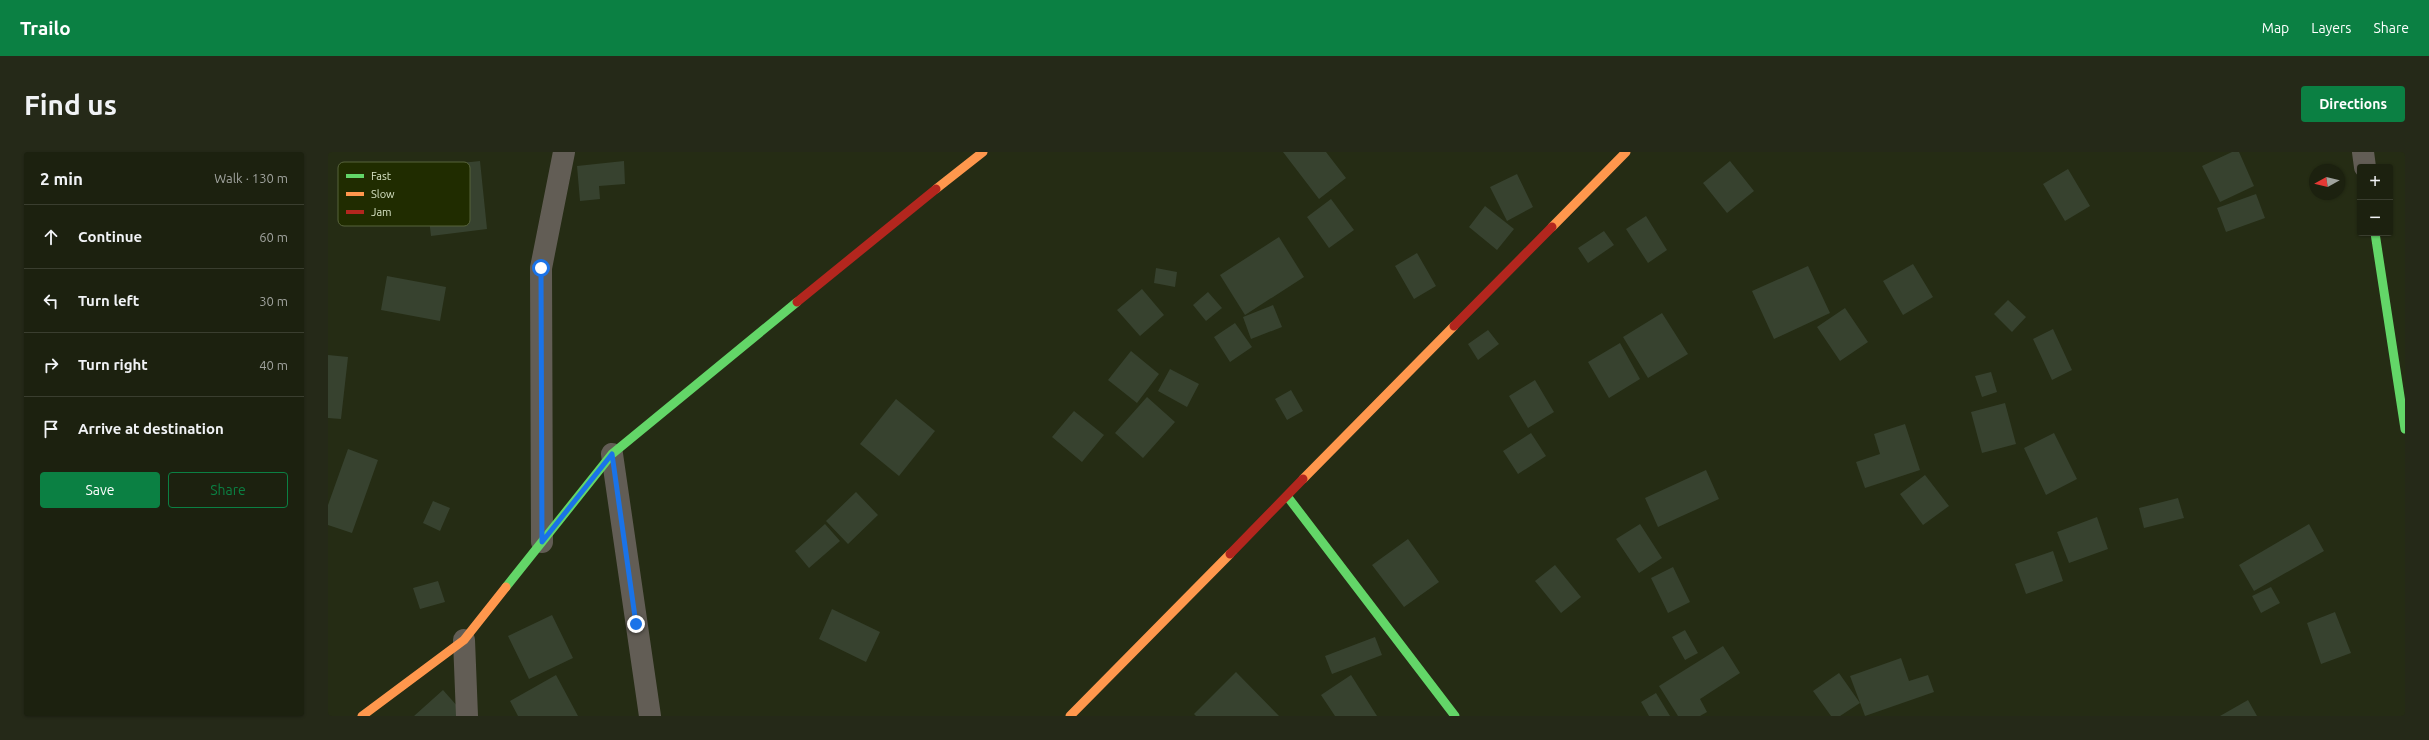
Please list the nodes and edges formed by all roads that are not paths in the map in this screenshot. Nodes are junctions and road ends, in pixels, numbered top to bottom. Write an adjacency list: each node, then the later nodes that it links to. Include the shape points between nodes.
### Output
1 (564, 152): 11 (street, via 541,268)
2 (983, 152): 9 (street)
3 (1626, 152): 10 (street)
4 (2363, 152): 5 (street)
5 (2365, 164)
6 (2375, 236): 7 (street)
7 (2403, 405): 8 (street)
8 (2405, 429)
9 (612, 454): 11 (street); 15 (street)
10 (1287, 496): 16 (street); 17 (street)
11 (542, 542): 12 (street)
12 (464, 640): 13 (street); 14 (street)
13 (362, 716)
14 (467, 716)
15 (650, 716)
16 (1070, 716)
17 (1455, 716)

